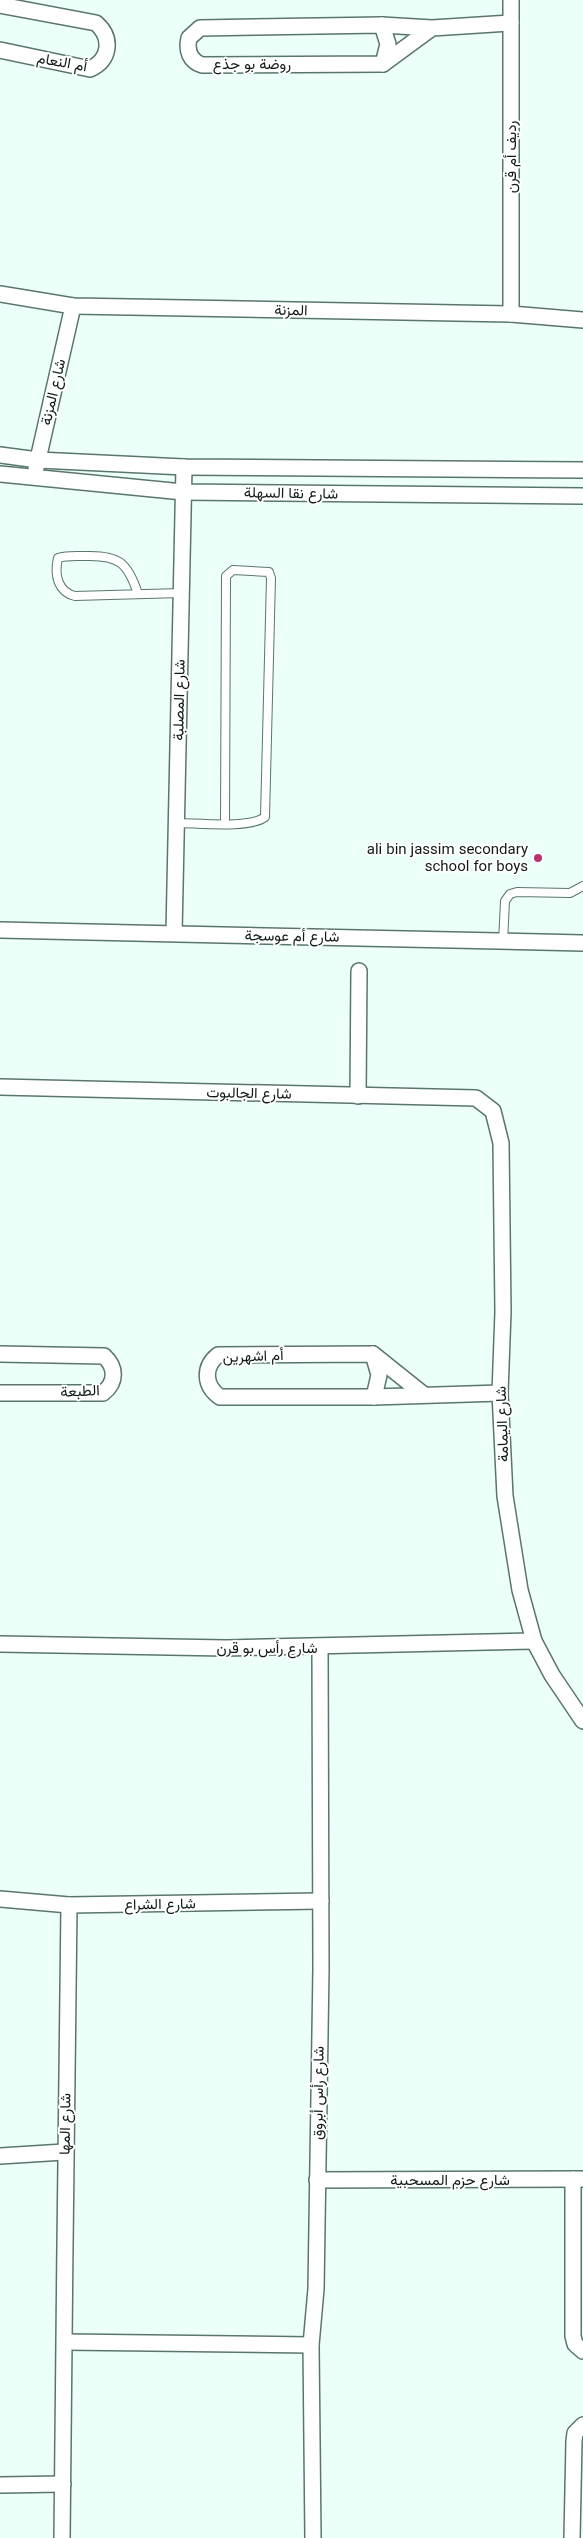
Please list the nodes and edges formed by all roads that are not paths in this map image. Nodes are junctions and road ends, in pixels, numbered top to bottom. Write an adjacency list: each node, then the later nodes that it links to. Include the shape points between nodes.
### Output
1 (511, 0): 3 (street, رديف أم قرن)
2 (0, 5): 6 (street, أم النعام, via 96,24 102,28 108,42 105,56 90,69)
3 (511, 23): 5 (street, روضة بو جذع); 10 (street, رديف أم قرن)
4 (382, 25): 5 (street, روضة بو جذع); 7 (street, via 388,44); 7 (street, روضة بو جذع, via 200,28 189,38 188,50 202,65)
5 (432, 28): 7 (street)
6 (0, 50)
7 (383, 64)
8 (0, 294): 9 (street, المزنة)
9 (72, 306): 10 (street, المزنة); 13 (street, شارع المزنة)
10 (511, 314): 11 (street, المزنة)
11 (583, 320)
12 (0, 455): 13 (street, شارع نقا السهلة)
13 (38, 460): 14 (street, شارع نقا السهلة); 17 (street, شارع المزنة)
14 (184, 467): 15 (street, شارع نقا السهلة); 18 (street, شارع المصلبة)
15 (583, 470)
16 (0, 474): 17 (street, شارع نقا السهلة)
17 (34, 478): 18 (street, شارع نقا السهلة)
18 (183, 492): 19 (street, شارع نقا السهلة); 20 (street, شارع المصلبة)
19 (583, 496)
20 (181, 593): 21 (lane); 22 (street, شارع المصلبة)
21 (138, 594): 21 (lane, via 131,574 114,558 58,558 60,588 64,593 75,596)
22 (176, 823): 23 (lane); 26 (street, شارع المصلبة)
23 (224, 824): 23 (lane, via 260,821 266,811 271,578 269,572 262,570 233,570 226,576)
24 (583, 886): 27 (lane, via 570,893 510,894 505,901)
25 (0, 930): 26 (street, شارع أم عوسجة)
26 (174, 933): 27 (street, شارع أم عوسجة)
27 (503, 942): 28 (street, شارع أم عوسجة)
28 (583, 943)
29 (359, 971): 31 (street)
30 (0, 1087): 31 (street, شارع الجالبوت)
31 (358, 1096): 32 (street, شارع الجالبوت, via 476,1098)
32 (493, 1111): 35 (street, شارع اليمامة, via 501,1143 503,1312)
33 (0, 1354): 36 (street, الطبعة, via 104,1356 113,1367 114,1374 111,1385 103,1393)
34 (373, 1354): 37 (street); 38 (street, via 378,1375); 38 (street, أم اشهرين, via 218,1355 210,1364 207,1376 211,1389 220,1398)
35 (500, 1392): 37 (street, أم اشهرين); 39 (street, شارع اليمامة, via 505,1496 520,1590)
36 (0, 1393)
37 (424, 1394): 38 (street, أم اشهرين)
38 (374, 1397)
39 (534, 1640): 41 (street, شارع رأس بو قرن); 42 (street, شارع اليمامة, via 552,1675)
40 (0, 1644): 41 (street, شارع رأس بو قرن)
41 (320, 1648): 44 (street, شارع رأس أبروق)
42 (583, 1722)
43 (0, 1900): 45 (street, شارع الشراع)
44 (320, 1900): 45 (street, شارع الشراع); 49 (street, شارع رأس أبروق)
45 (69, 1905): 46 (street, شارع المها)
46 (64, 2152): 47 (street); 53 (street, شارع المها)
47 (0, 2156)
48 (578, 2179): 49 (street, شارع حزم المسحبية); 50 (street)
49 (317, 2180): 54 (street, شارع رأس أبروق, via 316,2290)
50 (572, 2235): 51 (street); 52 (street)
51 (583, 2247)
52 (578, 2291): 55 (street, via 573,2336 575,2344)
53 (65, 2342): 54 (street); 57 (street, شارع المها)
54 (311, 2344): 62 (street, شارع رأس أبروق)
55 (583, 2352)
56 (583, 2425): 59 (street, via 575,2433)
57 (63, 2484): 58 (street); 61 (street, شارع المها)
58 (0, 2485)
59 (572, 2502): 60 (street); 63 (street)
60 (583, 2514)
61 (62, 2538)
62 (312, 2538)
63 (572, 2538)

